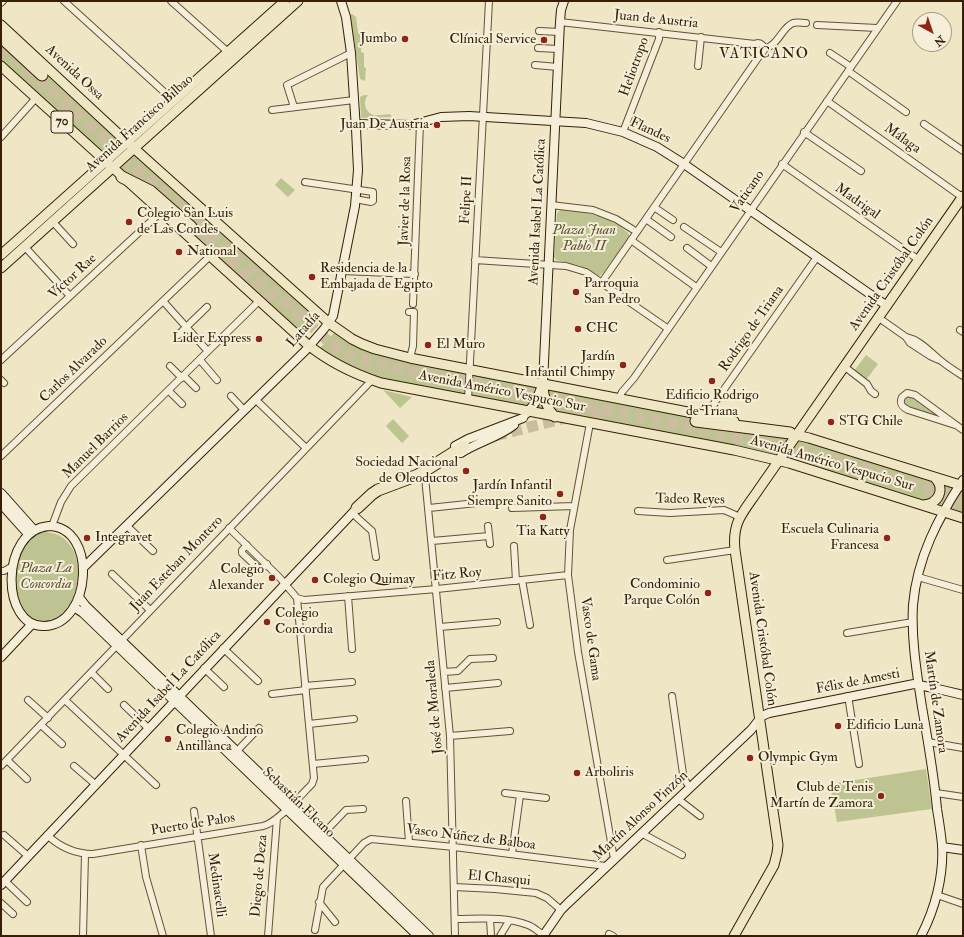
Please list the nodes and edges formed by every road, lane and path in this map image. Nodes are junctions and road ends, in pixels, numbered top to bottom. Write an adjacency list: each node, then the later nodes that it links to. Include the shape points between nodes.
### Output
1 (64, 1): 34 (street)
2 (171, 1): 23 (street)
3 (298, 1): 48 (main road, Avenida Francisco Bilbao)
4 (341, 1): 24 (street, Latadía)
5 (489, 1): 40 (street, Felipe II)
6 (564, 1): 9 (street, Avenida Isabel La Católica)
7 (896, 1): 13 (street, Vaticano)
8 (282, 2): 23 (main road, Avenida Francisco Bilbao)
9 (560, 22): 15 (street, Avenida Isabel La Católica); 16 (street, Juan de Austria)
10 (806, 23): 22 (street, via 790,24 772,46)
11 (817, 24): 13 (street)
12 (1, 25): 48 (main road, Avenida Ossa)
13 (877, 28): 31 (street, Vaticano)
14 (539, 31): 15 (street)
15 (560, 32): 21 (street, Avenida Isabel La Católica)
16 (659, 32): 18 (street, Juan de Austria); 45 (street, Heliotropo, via 659,39)
17 (1, 37): 32 (highway)
18 (701, 37): 19 (street, Juan de Austria); 29 (street)
19 (752, 45): 22 (street, via 761,44); 26 (street, via 752,52)
20 (538, 48): 21 (street)
21 (559, 49): 30 (street, Avenida Isabel La Católica)
22 (764, 49): 26 (street)
23 (228, 52): 34 (main road, Avenida Francisco Bilbao)
24 (351, 53): 35 (street, Latadía); 37 (street, via 287,85)
25 (830, 53): 31 (street)
26 (757, 57): 51 (street)
27 (535, 65): 30 (street)
28 (1, 66): 33 (main road, 70)
29 (698, 66)
30 (558, 67): 41 (street, Avenida Isabel La Católica)
31 (849, 69): 36 (street, Vaticano); 39 (street)
32 (42, 75)
33 (36, 98): 47 (street); 50 (main road, 70)
34 (174, 100): 48 (main road, Avenida Francisco Bilbao)
35 (354, 100): 37 (street); 43 (street, Latadía)
36 (827, 101): 46 (street, Vaticano); 58 (street, Málaga)
37 (294, 107): 38 (street)
38 (272, 110)
39 (906, 112)
40 (483, 116): 41 (street, Flandes); 42 (street, Flandes, via 449,116); 79 (street, Felipe II)
41 (555, 121): 45 (street, Flandes, via 586,123); 60 (street, Avenida Isabel La Católica)
42 (420, 123): 43 (street, Flandes); 85 (street, Javier de la Rosa)
43 (356, 124): 57 (street, Latadía)
44 (924, 124): 49 (street)
45 (623, 132): 51 (street, Flandes, via 657,147)
46 (804, 132): 52 (street, Vaticano); 54 (street)
47 (1, 137)
48 (131, 145): 50 (main road, Avenida Francisco Bilbao); 53 (main road, Avenida Francisco Bilbao); 96 (main road, Avenida Américo Vespucio Sur)
49 (963, 151)
50 (105, 162): 53 (main road, Avenida Américo Vespucio Sur / 70); 76 (main road, Avenida Francisco Bilbao)
51 (684, 164): 61 (street); 62 (street, Flandes)
52 (782, 164): 62 (street, Vaticano); 80 (street, Madrigal)
53 (112, 168): 55 (main road, Avenida Américo Vespucio Sur / 70); 66 (main road, Avenida Francisco Bilbao)
54 (862, 170)
55 (122, 177): 63 (main road, Avenida Américo Vespucio Sur); 67 (highway, via 154,194)
56 (305, 182): 57 (street)
57 (356, 190): 59 (street, Latadía); 59 (street, via 374,193 371,202)
58 (963, 197): 80 (main road, Avenida Cristóbal Colón)
59 (356, 199): 84 (street, Latadía)
60 (551, 205): 69 (street, via 593,210 616,219); 81 (street, Avenida Isabel La Católica)
61 (654, 207): 64 (street); 65 (street)
62 (750, 210): 75 (street, Vaticano); 78 (street, Flandes)
63 (161, 212): 77 (main road, Avenida Américo Vespucio Sur); 88 (street, Víctor Rae)
64 (646, 219): 69 (street); 70 (street)
65 (673, 220)
66 (53, 222): 72 (street); 73 (main road, Avenida Francisco Bilbao)
67 (191, 227)
68 (684, 227): 75 (street)
69 (637, 232): 71 (street)
70 (671, 237)
71 (631, 240): 86 (street); 87 (street)
72 (73, 244)
73 (25, 247): 83 (main road, Avenida Francisco Bilbao); 88 (street)
74 (687, 248): 82 (street)
75 (721, 252): 82 (street, Vaticano)
76 (1, 255)
77 (210, 256): 89 (street, Carlos Alvarado); 90 (main road, Avenida Américo Vespucio Sur)
78 (817, 257): 92 (street, Flandes); 123 (street, Rodrigo de Triana)
79 (476, 260): 81 (street); 107 (street, Felipe II)
80 (919, 260): 92 (main road, Avenida Cristóbal Colón)
81 (548, 265): 86 (street, via 579,269); 112 (street, Avenida Isabel La Católica)
82 (711, 266): 87 (street, Vaticano)
83 (1, 268)
84 (342, 271): 85 (street); 96 (street, Latadía, via 335,309)
85 (415, 274): 91 (street, Javier de la Rosa)
86 (602, 282): 98 (street)
87 (696, 287): 98 (street, Vaticano)
88 (70, 296): 103 (street, Víctor Rae)
89 (163, 301): 97 (street); 132 (street, Carlos Alvarado)
90 (259, 301): 100 (main road, Avenida Américo Vespucio Sur); 104 (street, Manuel Barrios)
91 (413, 304)
92 (887, 306): 95 (main road, Avenida Cristóbal Colón)
93 (207, 307): 97 (street)
94 (409, 312): 102 (street, via 414,312)
95 (879, 318): 106 (main road, Avenida Cristóbal Colón); 108 (street, via 906,337 910,343)
96 (329, 323): 100 (street, Latadía); 102 (main road, Avenida Américo Vespucio Sur, via 362,344)
97 (186, 327): 99 (street); 101 (street)
98 (667, 328): 117 (street, Vaticano)
99 (178, 335)
100 (309, 346): 111 (main road, Avenida Américo Vespucio Sur, via 346,370); 118 (street, Latadía)
101 (205, 348)
102 (410, 358): 107 (main road, Avenida Américo Vespucio Sur)
103 (1, 360)
104 (200, 360): 109 (street, Manuel Barrios); 110 (street)
105 (170, 366): 109 (street)
106 (845, 367): 115 (street, via 868,384); 129 (main road, Avenida Cristóbal Colón)
107 (470, 370): 112 (main road, Avenida Américo Vespucio Sur); 119 (street, Felipe II)
108 (963, 376)
109 (183, 377): 113 (street); 114 (street, Manuel Barrios)
110 (216, 380)
111 (372, 380): 119 (main road, Avenida Américo Vespucio Sur); 131 (street, Juan Esteban Montero)
112 (543, 384): 117 (main road, Avenida Américo Vespucio Sur); 122 (street, Avenida Isabel La Católica); 124 (main road, via 545,400)
113 (196, 388)
114 (169, 391): 120 (street); 149 (street, Manuel Barrios, via 71,486 61,502)
115 (875, 394)
116 (231, 396): 121 (street)
117 (619, 398): 123 (main road, Avenida Américo Vespucio Sur)
118 (255, 399): 121 (street, Latadía); 131 (street)
119 (468, 400): 122 (main road, Avenida Américo Vespucio Sur)
120 (182, 404)
121 (244, 410): 150 (street, Latadía)
122 (526, 414): 124 (main road, Avenida Américo Vespucio Sur); 134 (street, Avenida Isabel La Católica, via 506,431 471,447); 144 (street, Avenida Isabel La Católica, via 468,439 417,471 390,480 372,492)
123 (706, 415): 129 (main road, Avenida Américo Vespucio Sur)
124 (555, 416): 126 (main road, Avenida Américo Vespucio Sur)
125 (696, 421): 129 (highway)
126 (590, 423): 133 (main road, Avenida Américo Vespucio Sur); 141 (street, Vasco de Gama)
127 (955, 425): 127 (street, via 915,395 907,393 902,397 900,404 903,408); 128 (street)
128 (963, 430)
129 (794, 434): 133 (main road, Avenida Cristóbal Colón); 135 (main road, Avenida Américo Vespucio Sur)
130 (464, 446): 144 (highway, via 418,475 378,490)
131 (306, 448): 152 (street, Juan Esteban Montero)
132 (1, 456)
133 (780, 460): 140 (main road, Avenida Américo Vespucio Sur); 147 (main road, Avenida Cristóbal Colón)
134 (425, 477): 142 (street, José de Moraleda); 144 (street, Avenida Isabel La Católica, via 380,492)
135 (934, 477): 136 (main road, Avenida Américo Vespucio Sur); 140 (main road, via 940,487 938,498 931,504)
136 (962, 483): 146 (street, Martín de Zamora)
137 (1, 493): 153 (street)
138 (486, 502): 142 (street)
139 (1, 504): 153 (street)
140 (921, 504): 146 (main road, Avenida Américo Vespucio Sur)
141 (574, 506): 143 (street); 165 (street, Vasco de Gama)
142 (429, 508): 155 (street, José de Moraleda)
143 (512, 508)
144 (355, 511): 160 (street, via 372,531); 168 (street, Avenida Isabel La Católica)
145 (638, 511): 147 (street, Tadeo Reyes, via 670,513 724,510)
146 (942, 511): 148 (main road, Avenida Américo Vespucio Sur); 166 (street, Martín de Zamora, via 926,549)
147 (740, 517): 158 (main road, Avenida Cristóbal Colón, via 734,531)
148 (963, 518)
149 (52, 526): 153 (street, via 41,527); 162 (street, via 65,531 73,539 79,550)
150 (127, 526): 159 (street); 162 (street, Latadía)
151 (488, 526): 154 (street)
152 (229, 528): 168 (street, via 247,545 242,553 259,569 267,564); 175 (street, Juan Esteban Montero)
153 (31, 532): 163 (street, via 17,548)
154 (489, 536): 155 (street); 156 (street)
155 (432, 541): 169 (street, José de Moraleda)
156 (490, 544)
157 (514, 546): 167 (street)
158 (735, 550): 161 (street); 207 (main road, Avenida Cristóbal Colón)
159 (153, 551)
160 (376, 557)
161 (667, 560)
162 (83, 568): 172 (street)
163 (6, 572): 178 (street, via 15,605 22,617)
164 (112, 574): 175 (street)
165 (568, 575): 167 (street, Fitz Roy); 257 (street, Vasco de Gama, via 578,652)
166 (918, 577): 170 (street); 177 (street, Martín de Zamora)
167 (519, 581): 169 (street, Fitz Roy); 179 (street)
168 (285, 584): 173 (street); 183 (street, Avenida Isabel La Católica)
169 (437, 589): 171 (street, Fitz Roy); 180 (street, José de Moraleda)
170 (963, 590)
171 (348, 596): 173 (street, Fitz Roy, via 304,600); 184 (street)
172 (79, 597): 174 (street); 182 (street, Sebastián Elcano)
173 (297, 598): 195 (street, Puerto de Palos)
174 (74, 607): 178 (street, via 66,617 55,624); 182 (street, Sebastián Elcano)
175 (150, 610): 182 (street, Juan Esteban Montero)
176 (497, 622): 180 (street)
177 (913, 622): 181 (street); 193 (street, Martín de Zamora)
178 (32, 624): 185 (street)
179 (530, 625)
180 (440, 627): 188 (street, José de Moraleda)
181 (847, 633)
182 (119, 643): 189 (street, Juan Esteban Montero); 202 (street, Sebastián Elcano)
183 (223, 648): 187 (street, Avenida Isabel La Católica); 190 (street)
184 (352, 649)
185 (1, 657)
186 (493, 658): 188 (street, via 470,659 458,671)
187 (204, 668): 194 (street); 202 (street, Avenida Isabel La Católica)
188 (444, 672): 196 (street, José de Moraleda)
189 (92, 673): 197 (street); 204 (street, Juan Esteban Montero)
190 (258, 681)
191 (352, 682): 195 (street)
192 (498, 683): 196 (street)
193 (919, 685): 199 (street, Félix de Amesti); 201 (street, Félix de Amesti); 215 (street, Martín de Zamora)
194 (224, 687)
195 (306, 688): 198 (street); 209 (street, Puerto de Palos)
196 (445, 688): 214 (street, José de Moraleda)
197 (108, 689)
198 (272, 694)
199 (963, 695)
200 (672, 696): 230 (street, via 683,774)
201 (848, 696): 207 (street, Félix de Amesti, via 769,712); 224 (street)
202 (176, 698): 211 (street, Avenida Isabel La Católica); 218 (street, Sebastián Elcano); 222 (street, Sebastián Elcano)
203 (28, 700): 206 (street)
204 (65, 700): 206 (street, Juan Esteban Montero); 219 (street)
205 (124, 705): 211 (street)
206 (48, 718): 210 (street, Juan Esteban Montero)
207 (760, 718): 230 (street, Martín Alonso Pinzón, via 751,730); 284 (main road, Avenida Cristóbal Colón, via 778,849 774,865)
208 (354, 719): 209 (street)
209 (309, 724): 223 (street, Puerto de Palos)
210 (41, 725): 216 (street); 221 (street, Juan Esteban Montero)
211 (148, 728): 219 (street, Avenida Isabel La Católica)
212 (260, 728): 218 (street)
213 (510, 731): 214 (street)
214 (450, 736): 250 (street, José de Moraleda)
215 (928, 742): 217 (street); 232 (street, Martín de Zamora)
216 (62, 744)
217 (963, 748)
218 (236, 751): 222 (street, Sebastián Elcano)
219 (123, 754): 228 (street, Avenida Isabel La Católica); 229 (street)
220 (365, 759): 223 (street)
221 (7, 760): 225 (street, Juan Esteban Montero); 227 (street)
222 (242, 762): 238 (street, Sebastián Elcano)
223 (313, 764): 238 (street, Puerto de Palos, via 312,784)
224 (859, 764)
225 (1, 766)
226 (74, 766): 228 (street)
227 (27, 779)
228 (95, 784): 246 (street, Avenida Isabel La Católica)
229 (156, 786)
230 (690, 787): 236 (street, Martín Alonso Pinzón)
231 (505, 793): 233 (street)
232 (936, 793): 234 (street); 251 (street, Martín de Zamora)
233 (520, 795): 235 (street); 254 (street)
234 (963, 797)
235 (546, 798)
236 (678, 799): 241 (street); 243 (street, Martín Alonso Pinzón)
237 (406, 801): 248 (street)
238 (289, 807): 242 (street, Puerto de Palos); 244 (street, Sebastián Elcano); 258 (street, Sebastián Elcano)
239 (363, 809): 244 (street, via 346,810)
240 (194, 811): 247 (street, Medinacelli)
241 (700, 816)
242 (277, 818): 247 (street, Puerto de Palos, via 268,825); 277 (street, Diego de Deza)
243 (641, 833): 255 (street); 257 (street, Martín Alonso Pinzón)
244 (323, 834): 258 (street, Sebastián Elcano)
245 (4, 835): 256 (street)
246 (47, 835): 253 (street, Puerto de Palos, via 59,845); 256 (street, Avenida Isabel La Católica)
247 (197, 837): 249 (street, Puerto de Palos); 276 (street, Medinacelli)
248 (409, 842): 250 (street, Vasco Núñez de Balboa); 258 (street, Vasco Núñez de Balboa, via 371,839)
249 (141, 845): 253 (street, Puerto de Palos); 275 (street, via 146,877)
250 (454, 847): 254 (street, Vasco Núñez de Balboa); 261 (street, José de Moraleda)
251 (942, 847): 252 (street); 262 (street, Martín de Zamora)
252 (963, 850)
253 (85, 854): 274 (street)
254 (512, 854): 259 (street, Vasco Núñez de Balboa)
255 (682, 855)
256 (28, 856): 260 (street, Avenida Isabel La Católica)
257 (614, 859): 259 (street, Martín Alonso Pinzón)
258 (346, 862): 264 (street, Vasco Núñez de Balboa, via 323,887); 278 (street, Sebastián Elcano); 279 (street, Sebastián Elcano)
259 (606, 866): 267 (street, Martín Alonso Pinzón)
260 (3, 883): 263 (street)
261 (454, 887): 267 (street, El Chasqui, via 536,894 547,898); 269 (street, José de Moraleda)
262 (937, 895): 266 (street); 285 (street, Martín de Zamora)
263 (27, 902)
264 (319, 902): 272 (street); 273 (street, Vasco Núñez de Balboa)
265 (1, 903): 268 (street)
266 (963, 904)
267 (561, 910): 283 (street, Martín Alonso Pinzón)
268 (13, 914)
269 (455, 919): 270 (street); 280 (street, José de Moraleda)
270 (490, 919): 271 (street); 281 (street)
271 (509, 921): 282 (street); 283 (street, via 528,925)
272 (335, 922)
273 (315, 930)
274 (83, 936)
275 (163, 936)
276 (211, 936)
277 (268, 936)
278 (418, 936)
279 (429, 936)
280 (455, 936)
281 (491, 936)
282 (500, 936)
283 (544, 936)
284 (734, 936)
285 (923, 936)

